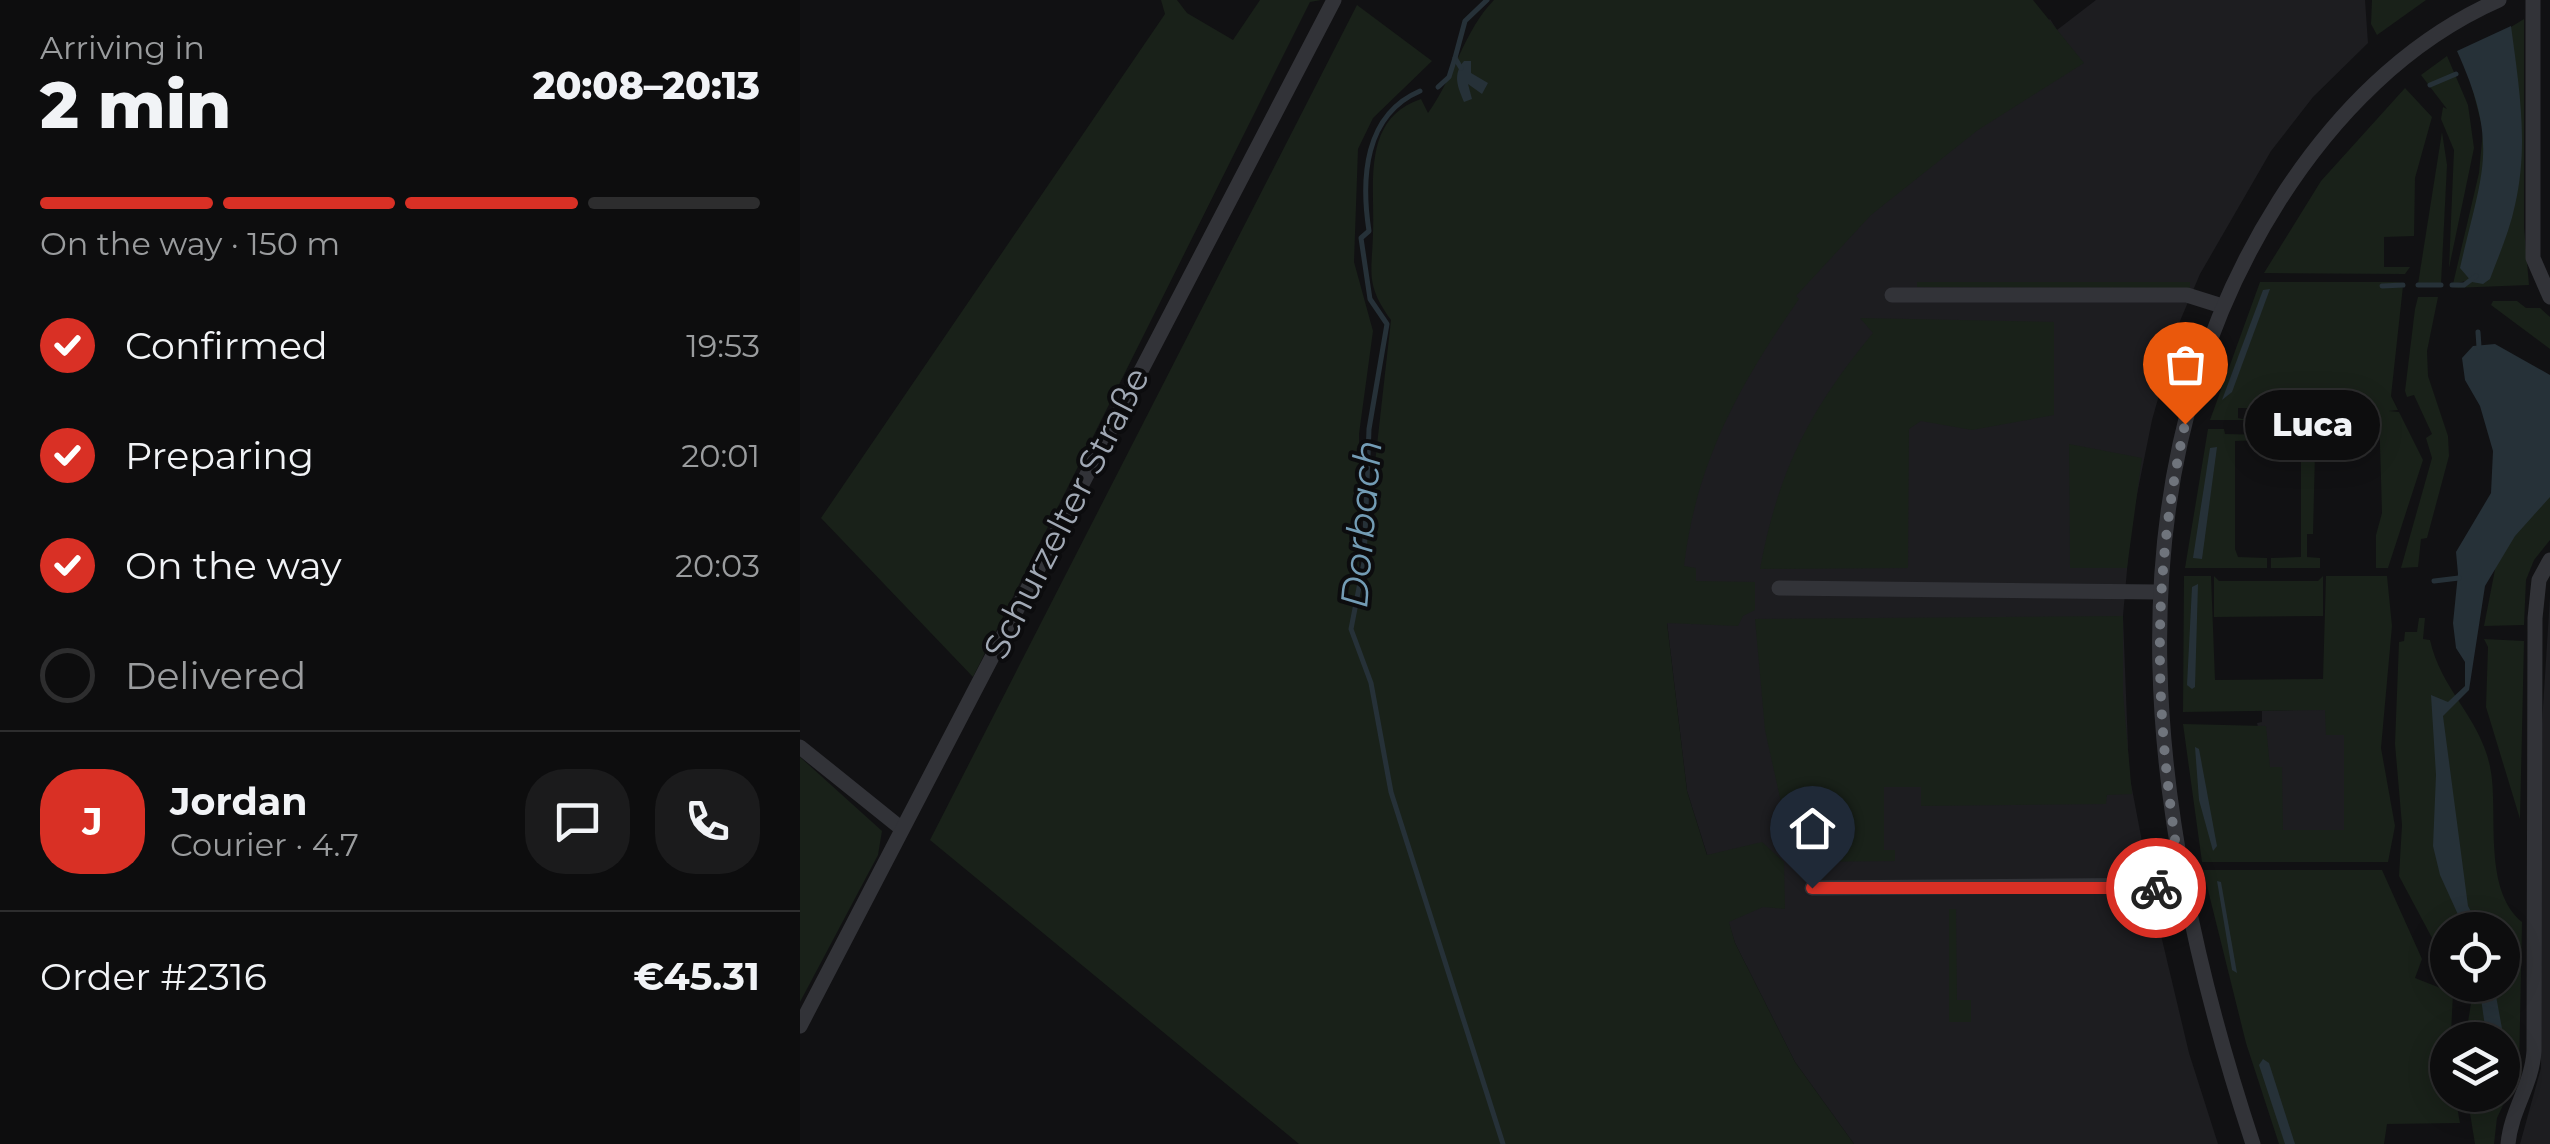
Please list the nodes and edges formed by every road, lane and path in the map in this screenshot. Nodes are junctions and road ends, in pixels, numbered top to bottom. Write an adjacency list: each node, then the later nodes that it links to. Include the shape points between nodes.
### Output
1 (1334, 0): 11 (street, Schurzelter Straße)
2 (2500, 0): 6 (street, via 2397,64 2336,124 2271,214)
3 (2533, 0): 5 (street, via 2533,258)
4 (1892, 294): 6 (street, via 2187,295)
5 (2550, 297)
6 (2222, 306): 9 (street, via 2188,410)
7 (2550, 560): 16 (street, via 2539,580 2535,618 2533,1064)
8 (1779, 588): 9 (street)
9 (2159, 592): 12 (street, via 2159,718)
10 (800, 747): 11 (street)
11 (902, 829): 14 (street, Schurzelter Straße)
12 (2182, 885): 13 (street); 15 (street)
13 (1812, 888)
14 (800, 1026)
15 (2253, 1144)
16 (2508, 1144)

